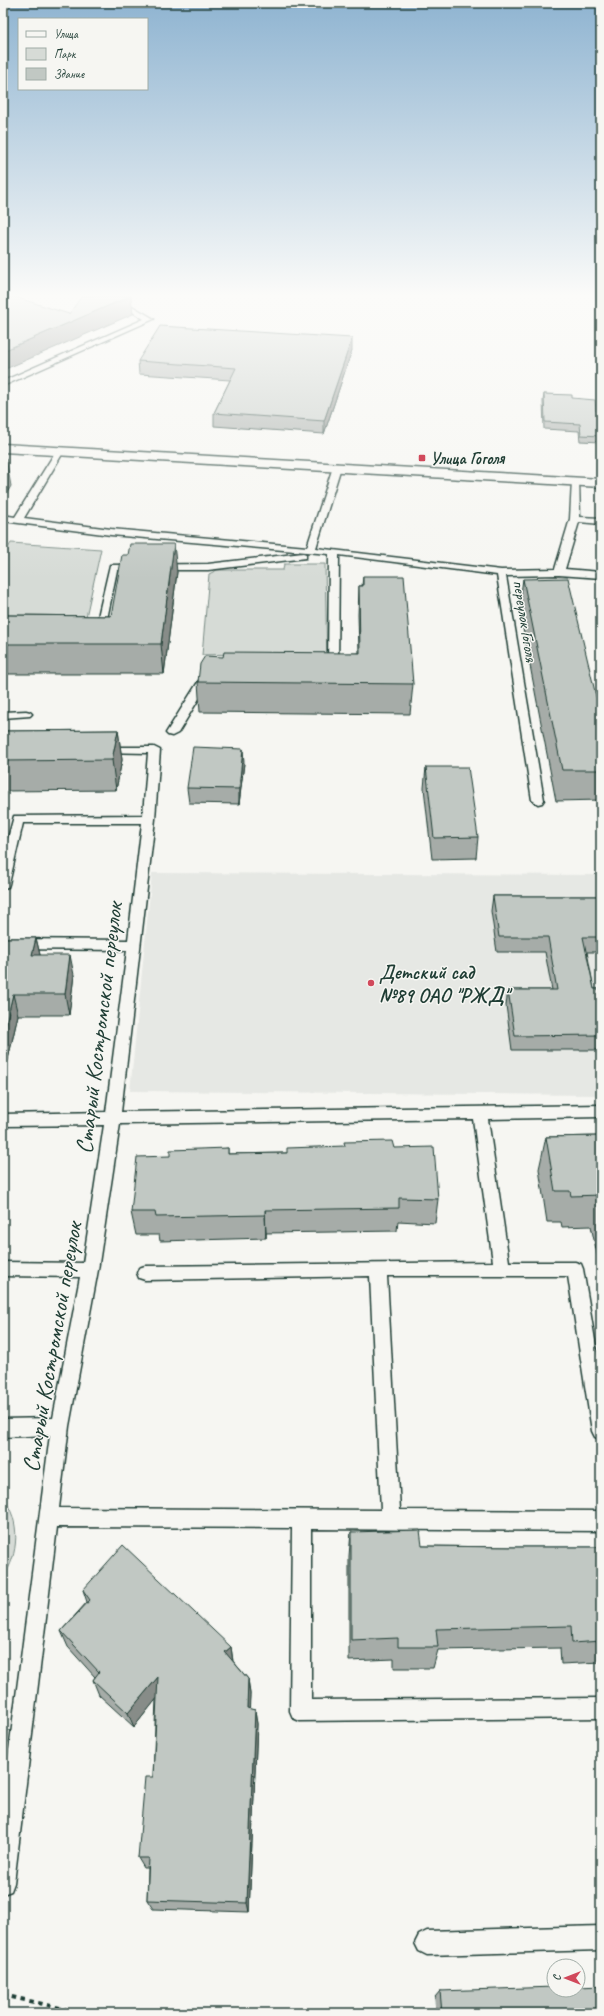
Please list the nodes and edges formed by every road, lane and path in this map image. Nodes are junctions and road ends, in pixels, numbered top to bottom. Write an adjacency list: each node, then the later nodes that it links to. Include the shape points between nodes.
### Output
1 (3, 448): 2 (main road)
2 (60, 451): 3 (main road); 8 (lane)
3 (337, 467): 4 (main road); 10 (lane)
4 (576, 481): 5 (main road); 7 (lane)
5 (601, 483)
6 (3, 518): 8 (lane)
7 (575, 519): 9 (lane); 12 (lane)
8 (18, 520): 10 (lane, via 111,532)
9 (601, 521)
10 (312, 550): 11 (lane)
11 (334, 552): 13 (lane); 15 (lane, via 208,567 113,567 98,636); 17 (lane, via 334,674)
12 (559, 572): 13 (lane, переулок Гоголя); 14 (lane, переулок Гоголя)
13 (500, 573): 22 (lane, переулок Гоголя)
14 (601, 575)
15 (90, 636)
16 (223, 674): 20 (lane, via 208,674)
17 (326, 674)
18 (3, 714): 19 (lane)
19 (26, 714)
20 (172, 733)
21 (91, 750): 23 (lane, Старый Костромской переулок, via 154,750)
22 (538, 800)
23 (149, 819): 24 (lane, via 18,819); 26 (lane, Старый Костромской переулок)
24 (3, 884)
25 (3, 944): 26 (lane)
26 (134, 945): 29 (lane, Старый Костромской переулок)
27 (601, 1111): 28 (lane)
28 (480, 1112): 29 (lane); 33 (lane)
29 (113, 1118): 30 (lane); 34 (lane, Старый Костромской переулок)
30 (3, 1120)
31 (3, 1269): 34 (lane)
32 (378, 1269): 33 (lane); 35 (lane); 41 (lane)
33 (502, 1269): 38 (lane, via 575,1269)
34 (90, 1270): 36 (lane, Старый Костромской переулок)
35 (145, 1273)
36 (60, 1426): 37 (lane); 39 (lane, Старый Костромской переулок)
37 (3, 1428)
38 (601, 1431)
39 (48, 1516): 40 (lane); 44 (lane, Старый Костромской переулок)
40 (302, 1519): 41 (lane); 43 (lane, via 300,1711)
41 (391, 1519): 42 (lane)
42 (601, 1522)
43 (601, 1708)
44 (3, 1883)
45 (601, 1938): 46 (lane)
46 (427, 1943)
47 (3, 1995): 48 (path, via 65,2009)
48 (69, 2013)

